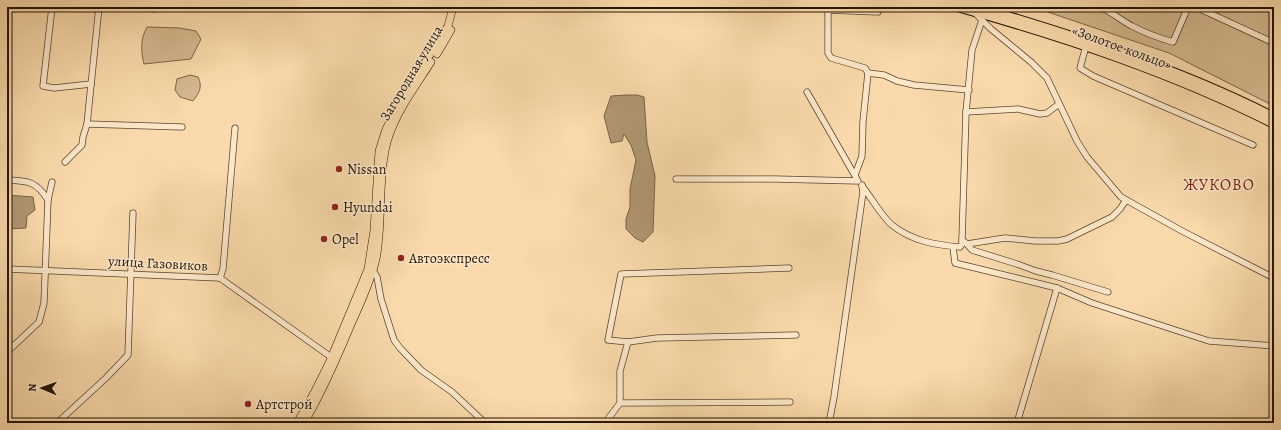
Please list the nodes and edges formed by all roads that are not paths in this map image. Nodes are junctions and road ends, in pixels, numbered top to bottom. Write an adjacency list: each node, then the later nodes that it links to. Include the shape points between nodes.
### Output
1 (52, 7): 18 (street, via 43,86 54,88)
2 (99, 7): 18 (street)
3 (142, 7): 4 (street)
4 (155, 7)
5 (453, 7): 41 (main road, Загородная улица, via 448,26 386,129 379,151)
6 (458, 7): 41 (main road, Загородная улица, via 450,33 394,123 386,146 380,230)
7 (879, 7): 12 (street, via 878,12)
8 (957, 7): 13 (highway, «Золотое кольцо»)
9 (1099, 7): 10 (street, via 1132,26 1173,42)
10 (1188, 7)
11 (1196, 7): 15 (street)
12 (828, 8): 17 (street, via 828,53 831,58 865,68)
13 (974, 9): 14 (street); 16 (highway, «Золотое кольцо»); 23 (highway, «Золотое кольцо», via 1088,41 1166,69)
14 (982, 20): 19 (street, via 972,50); 21 (street, via 1047,78)
15 (1274, 42)
16 (1086, 46): 25 (highway, «Золотое кольцо», via 1163,74); 28 (street, via 1080,68 1093,76)
17 (868, 73): 19 (street, via 884,75 914,85); 32 (street)
18 (91, 84): 24 (street)
19 (969, 90): 22 (street)
20 (806, 92): 32 (street)
21 (1059, 104): 22 (street, via 1047,113 1040,114 1018,109); 35 (street, via 1087,157)
22 (966, 112): 37 (street)
23 (1274, 117)
24 (87, 124): 26 (street); 29 (street, via 82,145)
25 (1274, 124)
26 (182, 127)
27 (235, 128): 44 (street)
28 (1253, 145)
29 (65, 162)
30 (676, 179): 32 (street)
31 (7, 180): 34 (street, via 29,182 43,192)
32 (858, 180): 38 (street, via 892,225 921,241); 60 (street, via 863,192)
33 (52, 182): 34 (street)
34 (48, 200): 42 (street)
35 (1126, 200): 37 (street, via 1112,218 1067,239 1035,241 1005,238); 45 (street)
36 (133, 213): 43 (street)
37 (965, 242): 38 (street, via 960,247); 47 (street, via 972,250)
38 (952, 247): 46 (street, via 955,263)
39 (789, 268): 49 (street, via 621,274 608,340)
40 (7, 269): 42 (street, улица Газовиков)
41 (370, 269): 52 (main road); 57 (main road, via 335,362); 58 (street, via 377,277 394,340 421,370 452,392)
42 (46, 270): 43 (street, улица Газовиков); 51 (street, via 44,303 39,322)
43 (132, 274): 44 (street, улица Газовиков); 55 (street, via 128,356)
44 (220, 278): 52 (street, улица Газовиков)
45 (1274, 278)
46 (1057, 288): 50 (street, via 1092,303 1209,341); 61 (street)
47 (1108, 292)
48 (796, 335): 49 (street, via 657,338)
49 (628, 342): 54 (street, via 620,371)
50 (1274, 346)
51 (7, 352)
52 (331, 357): 56 (main road)
53 (790, 402): 54 (street)
54 (620, 404): 59 (street)
55 (57, 423)
56 (297, 423)
57 (304, 423)
58 (484, 423)
59 (605, 423)
60 (829, 423)
61 (1017, 423)

